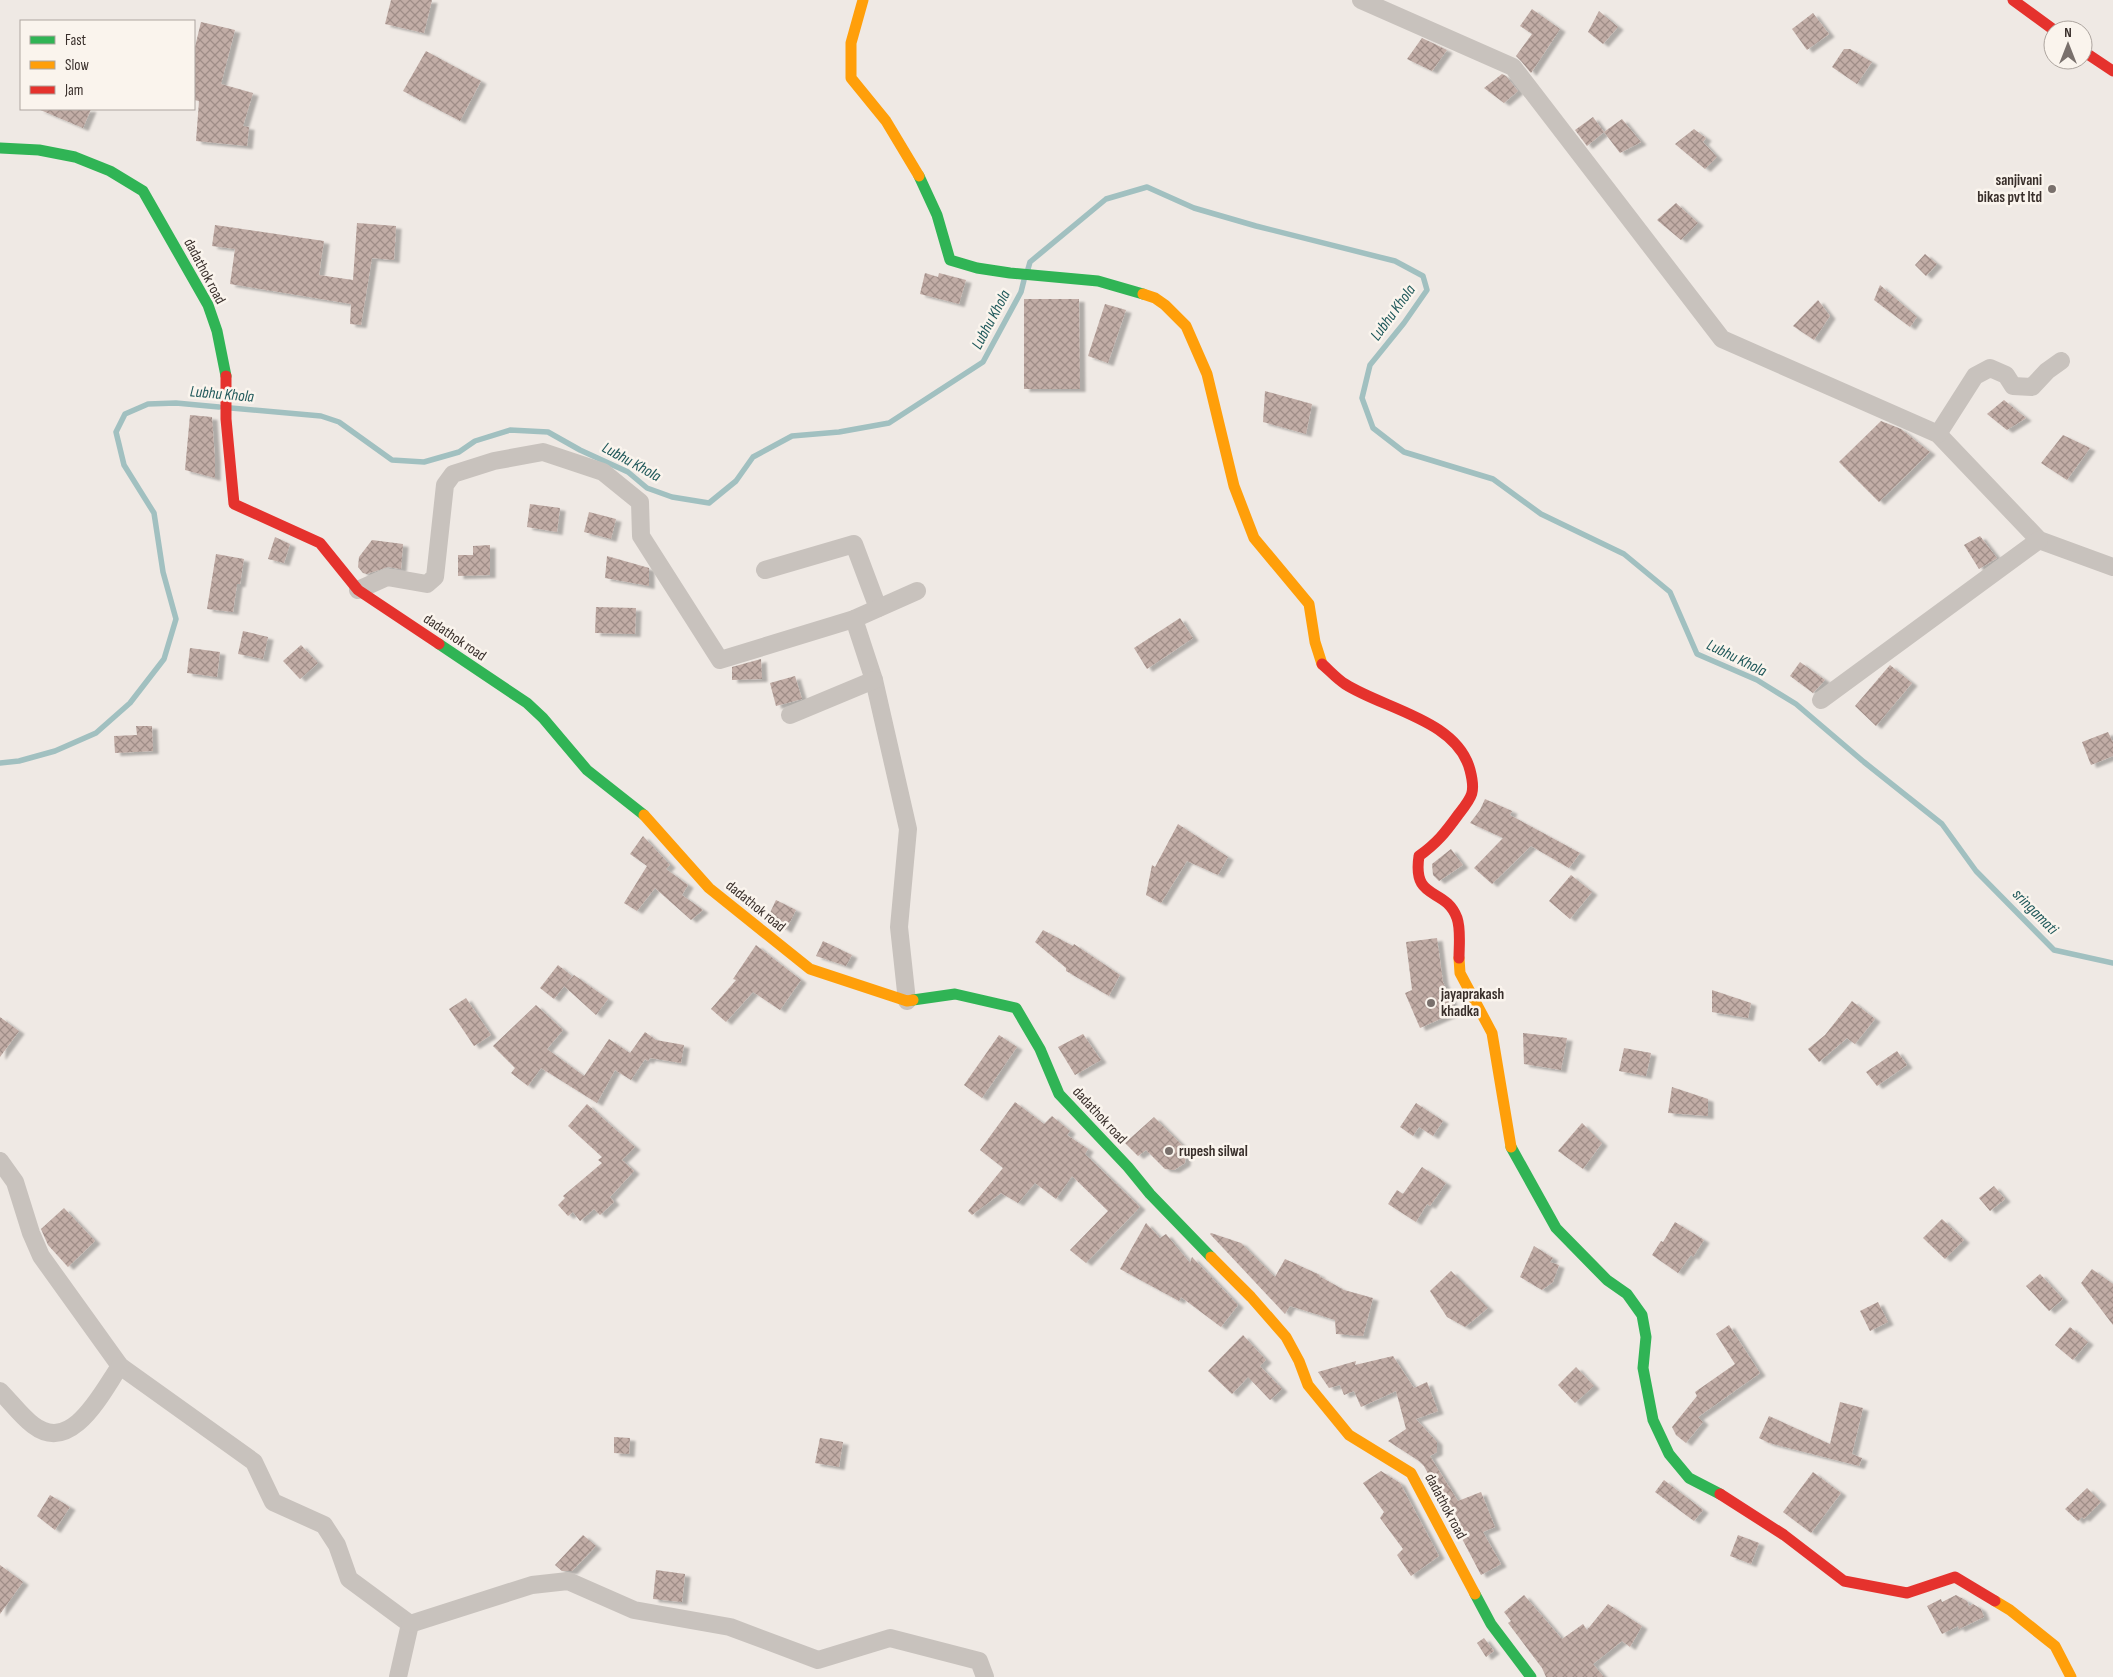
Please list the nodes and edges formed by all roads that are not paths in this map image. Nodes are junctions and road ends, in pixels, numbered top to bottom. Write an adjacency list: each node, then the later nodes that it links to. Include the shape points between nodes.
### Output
1 (863, 0): 28 (street, via 851,42 851,78 896,136 932,202 950,260 1036,277 1098,281 1155,298 1166,305 1186,326 1207,374 1234,486 1254,538 1309,604 1322,664 1345,684 1430,725 1460,747 1470,767 1474,788 1470,801 1437,843 1419,856 1417,870 1420,882 1433,895 1443,899 1458,919 1460,973 1492,1033 1511,1150 1556,1228 1607,1280 1627,1294 1642,1315 1646,1337 1643,1368 1653,1420 1670,1454 1689,1478 1784,1535 1844,1581 1907,1593 1955,1577 2010,1610 2054,1646)
2 (1361, 0): 9 (street, via 1513,67 1722,339)
3 (2013, 0): 4 (street)
4 (2043, 22)
5 (2093, 58): 6 (street)
6 (2113, 71)
7 (0, 148): 13 (street, dadathok road, via 85,159 143,191 208,305 217,331 226,374 226,419 234,504 320,544)
8 (2061, 361): 9 (street, via 2032,388 2013,386 2006,375 1990,368 1975,376)
9 (1938, 434): 10 (street)
10 (2039, 540): 11 (street); 18 (street)
11 (2113, 567)
12 (765, 570): 15 (street, via 854,544)
13 (358, 590): 16 (street, via 387,577 427,584 435,577 445,485 453,474 494,461 543,452 603,472 640,502 641,536 720,660); 20 (street, dadathok road, via 527,703 587,770 649,819 709,888 810,969)
14 (917, 591): 15 (street)
15 (878, 608): 16 (street)
16 (854, 619): 17 (street)
17 (874, 680): 19 (street); 20 (street, via 908,829 899,926)
18 (1821, 700)
19 (790, 715)
20 (907, 1001): 27 (street, dadathok road, via 954,994 1016,1008 1040,1049 1059,1094 1286,1337 1308,1385 1349,1435 1411,1473 1491,1624)
21 (0, 1161): 22 (street, via 15,1182 41,1256)
22 (120, 1366): 23 (street, via 83,1420 59,1432 45,1431 33,1424); 24 (street, via 254,1462 273,1502 324,1525 337,1545 349,1579)
23 (0, 1391)
24 (410, 1624): 25 (street); 26 (street, via 532,1585 568,1581 634,1610 730,1626 818,1660 890,1638 980,1662)
25 (398, 1677)
26 (985, 1677)
27 (1531, 1677)
28 (2071, 1677)

